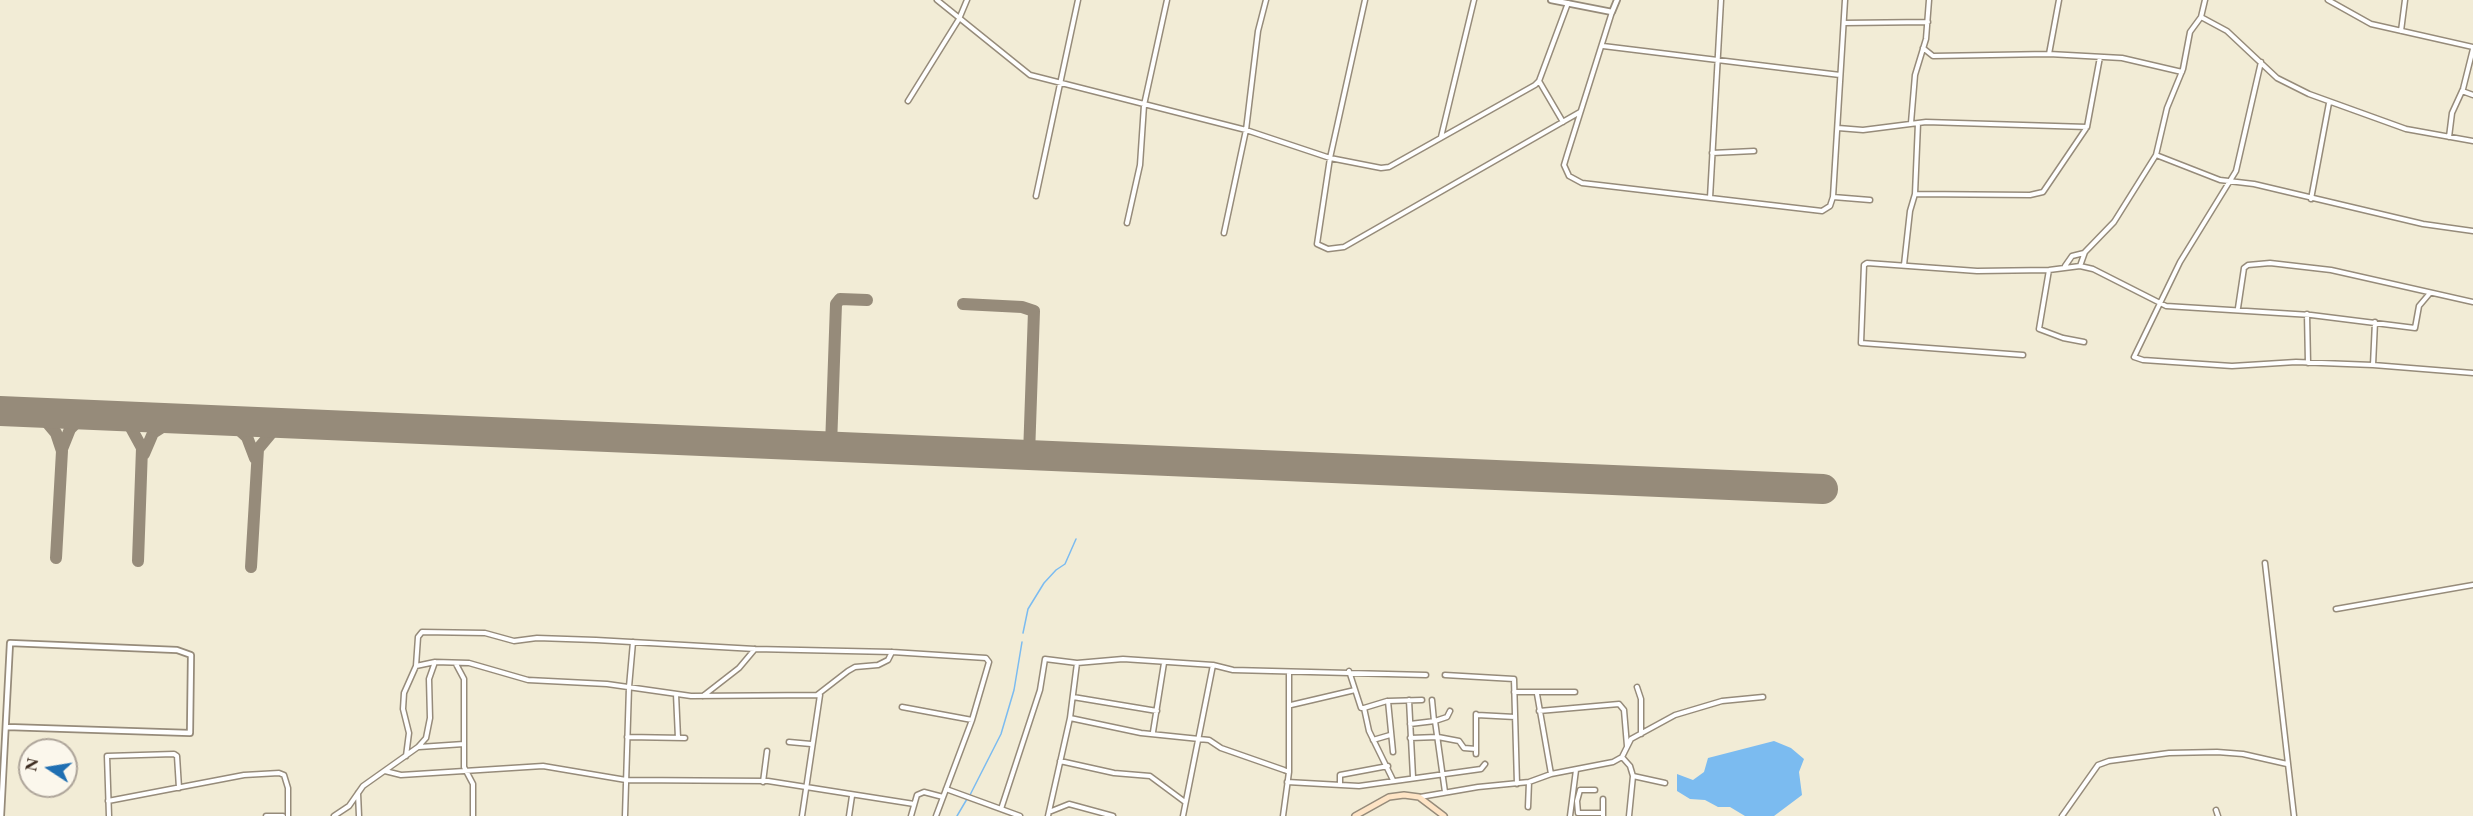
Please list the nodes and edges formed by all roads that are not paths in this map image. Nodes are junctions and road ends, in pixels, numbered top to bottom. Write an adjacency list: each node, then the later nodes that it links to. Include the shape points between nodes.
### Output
1 (937, 0): 20 (street)
2 (967, 0): 20 (street)
3 (1078, 0): 34 (street)
4 (1167, 0): 39 (street)
5 (1266, 0): 46 (street, via 1258,31)
6 (1365, 0): 53 (street)
7 (1474, 0): 48 (street)
8 (1551, 0): 17 (street)
9 (1617, 0): 18 (street)
10 (1721, 0): 29 (street)
11 (1845, 0): 22 (street)
12 (1929, 0): 21 (street)
13 (2059, 0): 27 (street)
14 (2205, 0): 19 (street)
15 (2328, 0): 23 (street, via 2362,20)
16 (2405, 0): 23 (street)
17 (1568, 3): 18 (street); 33 (street)
18 (1612, 12): 24 (street)
19 (2200, 17): 30 (street, via 2228,31); 31 (street, via 2190,32)
20 (959, 19): 34 (street, via 1020,70); 37 (street)
21 (1928, 22): 22 (street); 25 (street)
22 (1844, 23): 32 (street)
23 (2401, 31): 26 (street)
24 (1603, 46): 29 (street); 40 (street)
25 (1923, 48): 27 (street, via 1932,56); 42 (street, via 1915,75)
26 (2473, 48): 35 (street)
27 (2049, 54): 28 (street)
28 (2100, 57): 31 (street, via 2139,60); 44 (street)
29 (1719, 62): 32 (street); 51 (street)
30 (2262, 62): 38 (street, via 2277,78); 54 (street, via 2244,144)
31 (2182, 72): 52 (street, via 2167,108)
32 (1840, 75): 45 (street)
33 (1539, 81): 41 (street); 48 (street)
34 (1060, 83): 39 (street); 56 (street)
35 (2462, 91): 36 (street); 47 (street, via 2452,113)
36 (2473, 95)
37 (908, 101)
38 (2329, 103): 47 (street, via 2406,129); 59 (street)
39 (1144, 105): 46 (street); 61 (street, via 1140,165)
40 (1581, 111): 41 (street); 58 (street, via 1564,165 1575,181)
41 (1563, 122): 53 (street, via 1344,247 1328,249 1317,244)
42 (1911, 123): 43 (street); 45 (street, via 1863,130)
43 (1918, 123): 44 (street); 55 (street)
44 (2086, 127): 55 (street, via 2043,192)
45 (1838, 128): 57 (street)
46 (1246, 130): 53 (street); 63 (street)
47 (2450, 137): 49 (street)
48 (1441, 138): 53 (street, via 1389,167)
49 (2473, 141)
50 (1754, 151): 51 (street)
51 (1712, 153): 58 (street)
52 (2156, 155): 54 (street); 64 (street, via 2114,222)
53 (1329, 158)
54 (2229, 181): 59 (street); 71 (street)
55 (1915, 194): 65 (street)
56 (1036, 196)
57 (1833, 197): 58 (street, via 1830,206 1821,211); 60 (street)
58 (1710, 198)
59 (2311, 199): 62 (street)
60 (1870, 200)
61 (1127, 223)
62 (2473, 231)
63 (1224, 233)
64 (2085, 252): 66 (street, via 2072,256); 67 (street)
65 (1904, 265): 68 (street, via 1977,271); 76 (street, via 1864,265 1861,343)
66 (2065, 266): 67 (street); 68 (street)
67 (2080, 266): 71 (street)
68 (2049, 270): 75 (street, via 2039,328)
69 (2430, 293): 70 (street); 72 (street, via 2331,270 2259,264 2244,268); 74 (street, via 2419,306 2415,328)
70 (2473, 303)
71 (2158, 304): 72 (street); 77 (street, via 2134,353 2138,360 2232,366)
72 (2238, 309): 73 (street)
73 (2307, 314): 74 (street); 77 (street)
74 (2375, 322): 78 (street)
75 (2084, 342)
76 (2023, 356)
77 (2308, 363): 78 (street)
78 (2373, 365): 79 (street)
79 (2473, 373)
80 (2265, 564): 146 (street)
81 (2473, 585): 82 (street)
82 (2336, 609)
83 (633, 642): 84 (street); 91 (street, via 537,638 514,641 485,633 422,632 418,637); 96 (street)
84 (755, 649): 85 (street); 103 (street, via 739,668)
85 (892, 652): 104 (street, via 888,660 878,665 848,671); 119 (street, via 986,658 989,662)
86 (435, 662): 87 (street); 91 (street); 137 (street, via 429,679 428,732)
87 (455, 663): 96 (street, via 483,665 528,680); 134 (street, via 464,679)
88 (1077, 663): 89 (street, via 1124,659); 105 (street); 178 (street, via 1046,659 1040,690)
89 (1164, 663): 90 (street); 114 (street)
90 (1213, 665): 93 (street, via 1233,670); 131 (street)
91 (416, 666): 142 (street, via 404,693 409,733)
92 (1349, 671): 93 (street); 94 (street); 98 (street)
93 (1289, 672): 111 (street)
94 (1426, 675)
95 (1445, 675): 99 (street, via 1514,679)
96 (628, 687): 101 (street); 126 (street)
97 (1637, 687): 124 (street)
98 (1355, 690): 111 (street); 113 (street)
99 (1514, 692): 102 (street); 117 (street)
100 (1575, 692): 102 (street)
101 (676, 694): 103 (street); 128 (street)
102 (1537, 694): 116 (street)
103 (702, 696): 104 (street)
104 (817, 696): 135 (street, via 820,695)
105 (1073, 697): 114 (street); 118 (street)
106 (1763, 697): 124 (street, via 1722,701 1675,715)
107 (1409, 700): 108 (street); 110 (street); 121 (street)
108 (1422, 700)
109 (1432, 700): 120 (street)
110 (1388, 701): 113 (street); 125 (street)
111 (1291, 705): 151 (street)
112 (902, 707): 119 (street)
113 (1364, 708): 132 (street)
114 (1157, 711): 123 (street)
115 (1450, 711): 120 (street, via 1447,717)
116 (1539, 711): 136 (street, via 1619,704 1624,710); 153 (street)
117 (1515, 717): 138 (street, via 1477,715); 162 (street)
118 (1070, 718): 123 (street); 144 (street)
119 (972, 720): 166 (street)
120 (1434, 721): 121 (street); 127 (street)
121 (1410, 724): 130 (street)
122 (7, 727): 122 (street, via 10,643 177,650 191,655 190,733); 183 (street)
123 (1153, 732): 131 (street)
124 (1641, 734): 136 (street)
125 (1390, 735): 132 (street); 140 (street)
126 (627, 737): 128 (street); 156 (street)
127 (1438, 737): 130 (street); 138 (street, via 1459,741 1464,748); 152 (street)
128 (678, 738): 129 (street)
129 (685, 738)
130 (1410, 738): 155 (street)
131 (1197, 739): 151 (street, via 1209,740); 175 (street)
132 (1373, 740): 147 (street)
133 (789, 742): 135 (street)
134 (464, 744): 137 (street); 148 (street)
135 (812, 744): 165 (street)
136 (1628, 746): 143 (street)
137 (418, 747): 142 (street)
138 (1476, 748): 141 (street)
139 (766, 751): 158 (street)
140 (1393, 752)
141 (1476, 754)
142 (406, 756): 150 (street)
143 (1622, 757): 149 (street); 154 (street)
144 (1060, 761): 175 (street, via 1150,776); 180 (street)
145 (1485, 764): 152 (street, via 1481,770)
146 (2287, 764): 204 (street, via 2217,752 2109,761 2098,765); 206 (street)
147 (1388, 766): 157 (street); 163 (street, via 1340,775)
148 (466, 770): 150 (street, via 401,775); 156 (street, via 543,766); 190 (street, via 473,784)
149 (1576, 770): 153 (street); 202 (street)
150 (385, 771): 168 (street)
151 (1289, 772): 159 (street)
152 (1443, 774): 155 (street); 169 (street)
153 (1551, 774): 160 (street)
154 (1633, 776): 161 (street); 203 (street)
155 (1413, 777): 157 (street)
156 (626, 780): 158 (street); 191 (street)
157 (1393, 780): 163 (street)
158 (763, 782): 165 (street)
159 (1287, 782): 163 (street); 199 (street)
160 (1529, 782): 162 (street); 177 (street)
161 (1665, 783)
162 (1517, 784): 169 (street)
163 (1340, 786)
164 (179, 788): 174 (street); 174 (street, via 174,754 107,756); 187 (street, via 244,775 281,773 288,788)
165 (807, 788): 170 (street); 192 (street)
166 (946, 789): 171 (street); 178 (street)
167 (1595, 790): 181 (street, via 1580,790 1578,794 1578,813)
168 (358, 792): 188 (street, via 349,806); 189 (street)
169 (1445, 792): 172 (street)
170 (852, 796): 176 (street, via 868,795); 193 (street)
171 (943, 797): 176 (street, via 924,792 917,795); 195 (street)
172 (1419, 797): 200 (main road, via 1389,797); 201 (main road)
173 (1603, 799): 182 (street)
174 (108, 801): 184 (street)
175 (1185, 802): 198 (street)
176 (914, 804): 194 (street)
177 (1528, 807)
178 (1001, 809): 196 (street)
179 (2216, 810): 205 (street)
180 (1048, 814): 197 (street, via 1069,804)
181 (1590, 815): 182 (street)
182 (1602, 815)
183 (1, 816)
184 (109, 816)
185 (266, 816): 186 (street)
186 (283, 816)
187 (288, 816)
188 (334, 816)
189 (359, 816)
190 (473, 816)
191 (625, 816)
192 (802, 816)
193 (849, 816)
194 (911, 816)
195 (936, 816)
196 (1020, 816)
197 (1114, 816)
198 (1183, 816)
199 (1283, 816)
200 (1355, 816)
201 (1444, 816)
202 (1570, 816)
203 (1629, 816)
204 (2062, 816)
205 (2218, 816)
206 (2294, 816)

